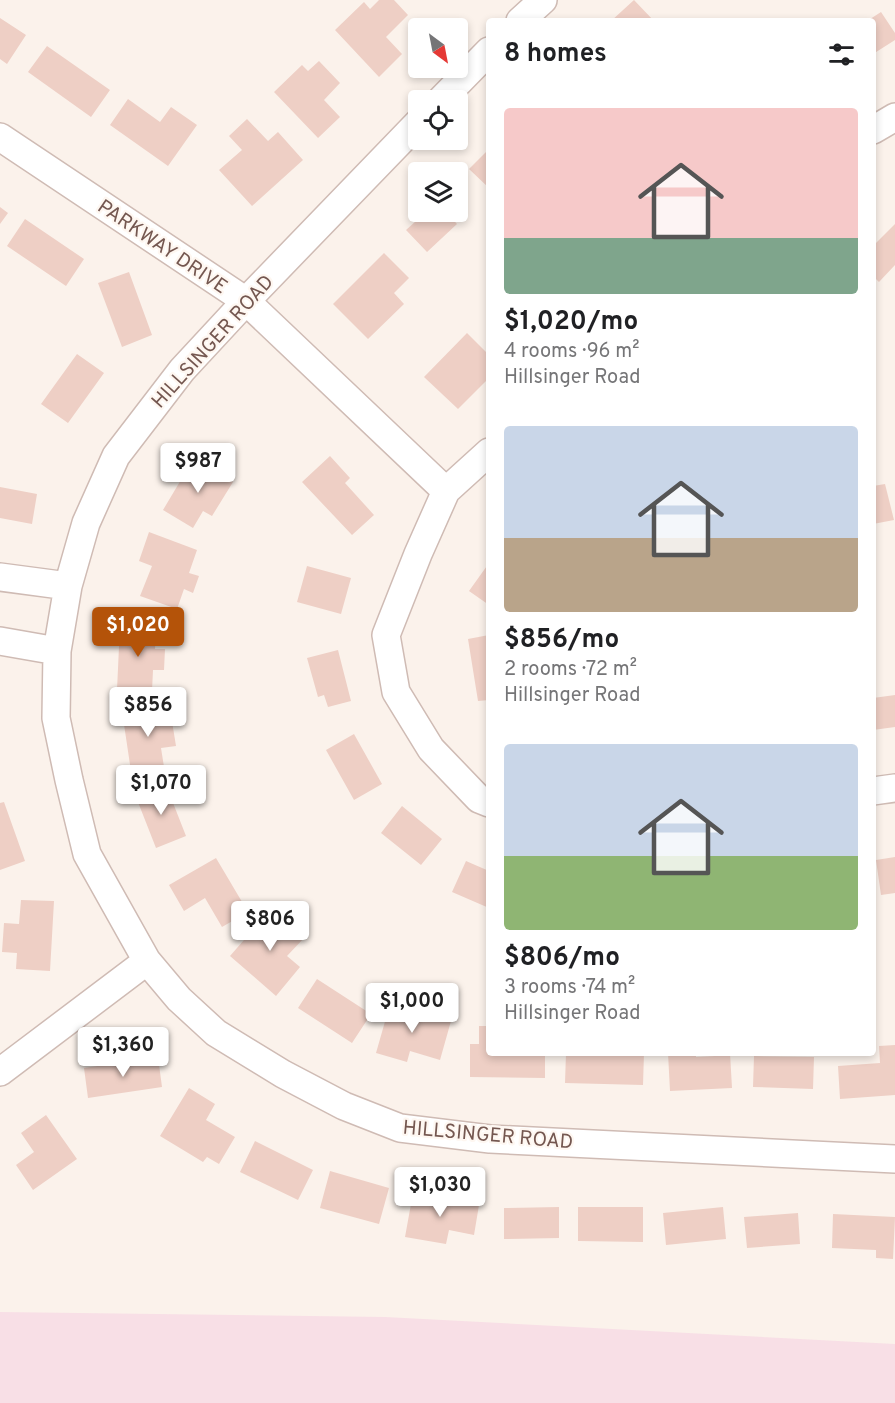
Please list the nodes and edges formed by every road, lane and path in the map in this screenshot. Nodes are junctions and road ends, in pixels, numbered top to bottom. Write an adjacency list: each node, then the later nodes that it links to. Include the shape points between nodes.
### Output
1 (543, 0): 2 (street)
2 (523, 18)
3 (486, 54): 4 (street)
4 (451, 90)
5 (895, 117): 6 (street)
6 (876, 128)
7 (408, 133): 9 (street, HILLSINGER ROAD)
8 (0, 136): 9 (street, PARKWAY DRIVE)
9 (246, 301): 11 (street, PARKWAY DRIVE); 13 (street, HILLSINGER ROAD, via 182,370 116,456 86,523)
10 (486, 455): 11 (street)
11 (446, 492): 18 (street, via 386,635 396,692 432,749)
12 (0, 577): 13 (street)
13 (68, 586): 15 (street, HILLSINGER ROAD)
14 (0, 641): 15 (street)
15 (57, 651): 19 (street, HILLSINGER ROAD, via 56,718 87,854)
16 (895, 788): 17 (street)
17 (876, 791)
18 (486, 802)
19 (147, 961): 20 (street); 21 (street, HILLSINGER ROAD, via 179,999 216,1033 303,1085 400,1128 501,1139)
20 (0, 1072)
21 (895, 1159)

